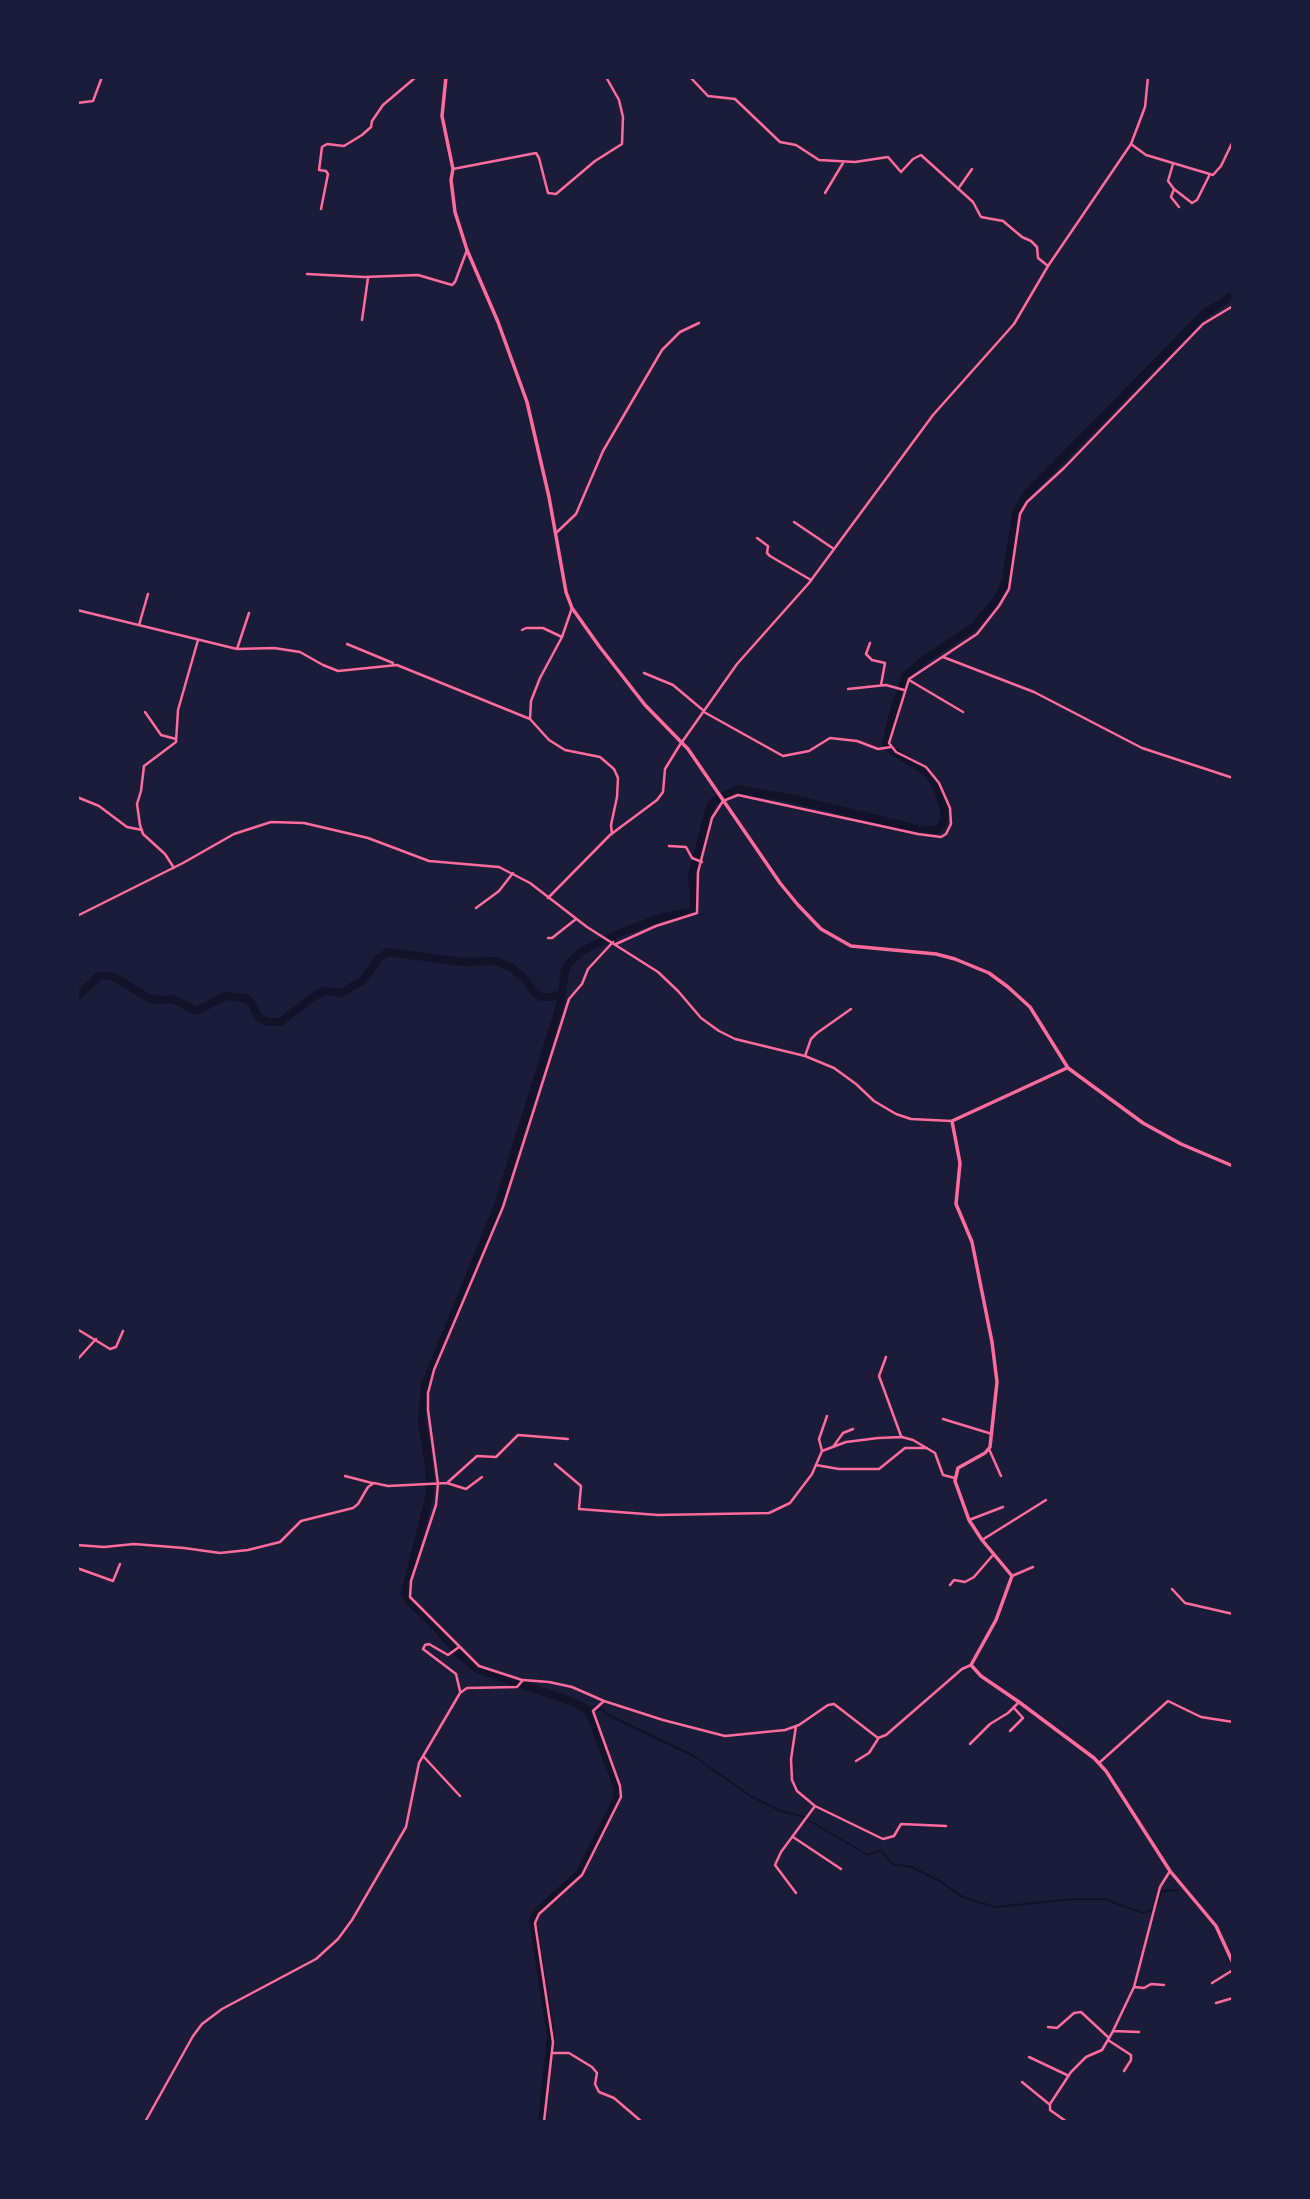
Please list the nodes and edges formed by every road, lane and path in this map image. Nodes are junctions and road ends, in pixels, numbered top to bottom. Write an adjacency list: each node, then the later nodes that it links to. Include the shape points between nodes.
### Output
1 (102, 77): 7 (street, via 93,101)
2 (416, 77): 19 (street, via 383,105 372,127 362,135 344,146 322,147 319,170 328,174)
3 (446, 77): 12 (main road, via 442,116)
4 (607, 77): 12 (street, via 623,117 622,144 556,194 548,192 536,153)
5 (690, 77): 10 (street, via 708,96 738,101 780,142 796,145 819,160)
6 (1148, 77): 9 (street, via 1145,107)
7 (77, 103)
8 (1233, 141): 14 (street, via 1218,171)
9 (1131, 144): 11 (street); 21 (street)
10 (843, 163): 15 (street, via 888,157 901,172 921,155); 17 (street)
11 (1173, 164): 14 (street); 16 (street, via 1167,178)
12 (453, 169): 20 (main road, via 455,212)
13 (972, 169): 15 (street)
14 (1209, 175): 16 (street, via 1195,202)
15 (958, 189): 21 (street, via 981,217 1003,221 1031,241 1038,258)
16 (1174, 189): 18 (street, via 1171,197)
17 (825, 193)
18 (1179, 207)
19 (321, 209)
20 (467, 250): 23 (street, via 452,285 418,275); 28 (main road, via 527,402)
21 (1048, 266): 30 (street, via 1007,332 933,415)
22 (307, 274): 23 (street)
23 (368, 277): 25 (street)
24 (1233, 306): 43 (street, via 1203,324 1027,502 1020,514 1004,599 977,634)
25 (362, 320)
26 (699, 323): 28 (street, via 680,332 662,350 603,451 576,514)
27 (794, 522): 30 (street)
28 (555, 533): 33 (main road)
29 (757, 538): 31 (street, via 768,546 770,556)
30 (834, 549): 31 (street)
31 (811, 580): 50 (street, via 737,664)
32 (148, 594): 36 (street)
33 (572, 608): 38 (street); 55 (main road, via 645,705)
34 (77, 610): 36 (street)
35 (249, 613): 42 (street)
36 (139, 625): 39 (street)
37 (522, 630): 38 (street, via 543,628)
38 (562, 637): 53 (street, via 531,701)
39 (198, 640): 42 (street); 54 (street, via 178,710)
40 (870, 643): 47 (street, via 866,654 884,663)
41 (347, 645): 44 (street)
42 (237, 649): 44 (street, via 300,652 338,671)
43 (942, 656): 46 (street); 57 (street, via 1034,692 1142,748)
44 (397, 665): 53 (street)
45 (644, 673): 50 (street, via 673,685)
46 (909, 680): 49 (street); 52 (street)
47 (881, 685): 48 (street); 49 (street)
48 (848, 689)
49 (901, 689): 56 (street)
50 (704, 711): 55 (street); 56 (street, via 783,756 809,751 834,737 883,750)
51 (145, 712): 54 (street, via 161,735)
52 (963, 712)
53 (530, 719): 61 (street, via 565,750 600,757 614,769 618,778)
54 (176, 738): 60 (street, via 174,745 144,766 137,804)
55 (682, 743): 59 (main road); 61 (street, via 666,769 663,792 657,800)
56 (890, 747): 59 (street, via 926,767 939,783 951,819 942,836 743,794)
57 (1233, 778)
58 (77, 797): 60 (street, via 99,806 127,827)
59 (723, 800): 63 (street); 74 (main road, via 780,883 821,929 851,946 923,951 983,970 1030,1007)
60 (142, 830): 64 (street)
61 (612, 834): 66 (street)
62 (668, 846): 63 (street, via 686,847)
63 (698, 860): 71 (street, via 697,913)
64 (174, 868): 65 (street, via 246,828 282,822 368,838 429,861 499,867); 68 (street)
65 (513, 873): 66 (street); 67 (street)
66 (548, 898): 69 (street)
67 (476, 908)
68 (77, 916)
69 (576, 919): 70 (street); 71 (street)
70 (548, 938)
71 (613, 943): 73 (street, via 658,971 719,1031); 100 (street, via 588,969 569,999 503,1207 434,1370 428,1410)
72 (851, 1009): 73 (street, via 811,1039)
73 (805, 1056): 75 (street, via 846,1076 896,1115)
74 (1068, 1068): 75 (main road); 76 (main road, via 1125,1112)
75 (952, 1121): 85 (main road, via 960,1163 956,1204 972,1242 997,1376)
76 (1233, 1166)
77 (77, 1329): 79 (street)
78 (123, 1331): 79 (street, via 113,1349)
79 (96, 1339): 81 (street)
80 (886, 1357): 86 (street, via 880,1376)
81 (77, 1360)
82 (827, 1416): 91 (street, via 819,1439)
83 (943, 1419): 85 (street)
84 (853, 1429): 88 (street, via 843,1433)
85 (992, 1434): 90 (main road)
86 (901, 1437): 88 (street, via 846,1442); 89 (street)
87 (568, 1439): 99 (street, via 518,1435 498,1457 477,1456)
88 (832, 1448): 91 (street)
89 (927, 1448): 93 (street, via 905,1448 879,1469); 97 (street, via 937,1454 943,1475)
90 (989, 1450): 95 (street); 97 (main road, via 960,1466)
91 (822, 1451): 93 (street)
92 (555, 1464): 93 (street, via 581,1486 579,1509 668,1515 769,1513 790,1503)
93 (816, 1465)
94 (345, 1476): 98 (street)
95 (1001, 1476)
96 (482, 1477): 99 (street, via 466,1489)
97 (955, 1478): 103 (main road)
98 (374, 1483): 100 (street); 105 (street, via 353,1508 301,1521 280,1542 248,1550 220,1553 134,1544)
99 (447, 1483): 100 (street)
100 (438, 1484): 114 (street, via 435,1511 410,1593)
101 (1046, 1500): 104 (street)
102 (1003, 1507): 103 (street)
103 (969, 1520): 104 (main road)
104 (982, 1540): 106 (main road)
105 (77, 1545)
106 (995, 1553): 110 (main road); 111 (street, via 974,1577)
107 (120, 1564): 109 (street, via 113,1581)
108 (1033, 1567): 110 (street)
109 (77, 1568)
110 (1012, 1576): 115 (main road, via 996,1620)
111 (950, 1585)
112 (1172, 1589): 113 (street, via 1185,1603)
113 (1233, 1614)
114 (457, 1649): 116 (street, via 482,1668); 117 (street, via 446,1655 428,1644 423,1649 456,1674)
115 (971, 1665): 119 (main road); 124 (street)
116 (521, 1683): 117 (street, via 470,1687); 118 (street, via 549,1682)
117 (460, 1693): 126 (street)
118 (604, 1701): 122 (street, via 725,1736); 147 (street, via 593,1712 621,1797 582,1875 535,1923)
119 (1019, 1702): 120 (street); 128 (main road)
120 (1014, 1708): 123 (street, via 1023,1718); 125 (street)
121 (1233, 1721): 128 (street, via 1201,1717 1168,1701)
122 (796, 1726): 124 (street, via 834,1704); 130 (street, via 792,1780 797,1791)
123 (1010, 1731)
124 (878, 1738): 127 (street, via 869,1753)
125 (970, 1745)
126 (424, 1756): 129 (street); 153 (street, via 406,1826 338,1939 316,1959 202,2024)
127 (856, 1761)
128 (1099, 1763): 134 (main road)
129 (460, 1796)
130 (815, 1806): 131 (street, via 885,1840 894,1836 901,1824); 132 (street)
131 (946, 1826)
132 (793, 1837): 133 (street); 135 (street, via 775,1865)
133 (841, 1869)
134 (1170, 1871): 136 (main road, via 1216,1926); 140 (street, via 1163,1881)
135 (796, 1893)
136 (1233, 1963)
137 (1233, 1970): 138 (street)
138 (1212, 1983)
139 (1164, 1985): 140 (street)
140 (1134, 1987): 144 (street)
141 (1233, 1998): 142 (street)
142 (1216, 2003)
143 (1048, 2027): 146 (street, via 1057,2028 1081,2012)
144 (1112, 2031): 145 (street); 146 (street)
145 (1139, 2032)
146 (1108, 2039): 149 (street, via 1130,2055); 150 (street, via 1102,2050 1086,2057)
147 (553, 2053): 154 (street); 155 (street, via 569,2053 592,2067 599,2092 611,2096)
148 (1028, 2057): 150 (street)
149 (1124, 2071)
150 (1068, 2075): 152 (street)
151 (1021, 2082): 152 (street)
152 (1050, 2104): 156 (street, via 1051,2111)
153 (145, 2122)
154 (544, 2122)
155 (642, 2122)
156 (1067, 2122)

